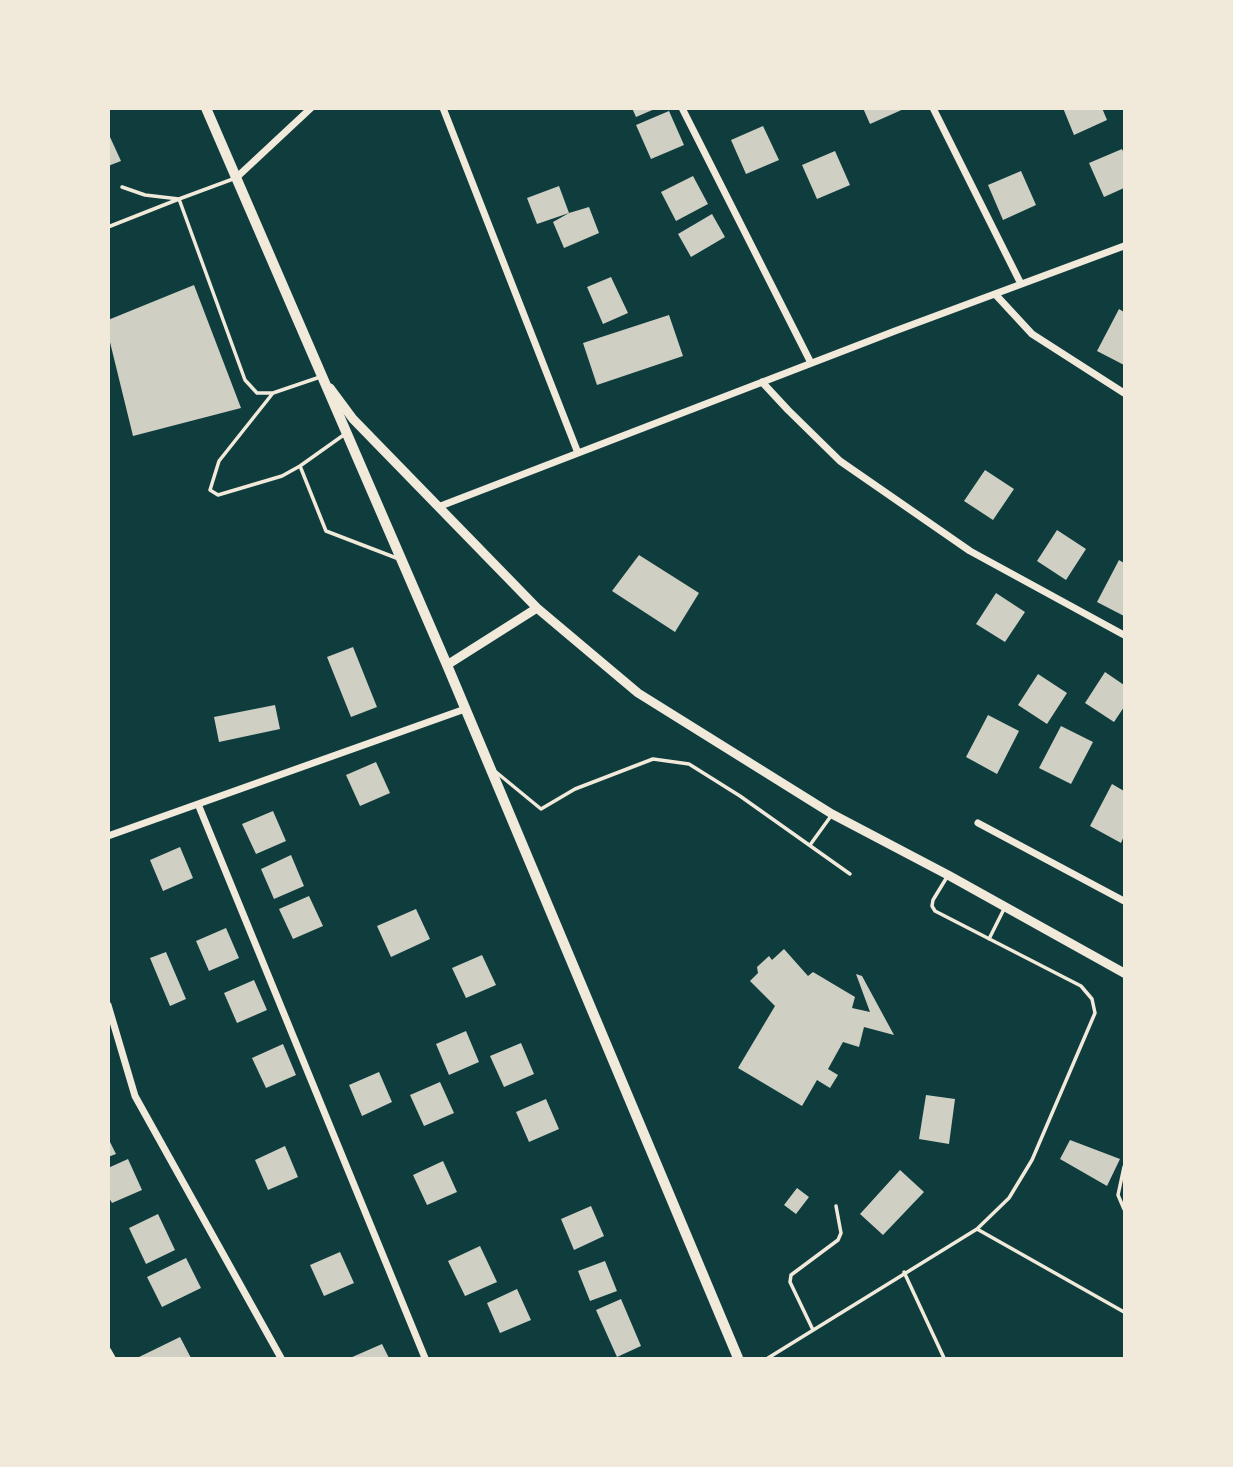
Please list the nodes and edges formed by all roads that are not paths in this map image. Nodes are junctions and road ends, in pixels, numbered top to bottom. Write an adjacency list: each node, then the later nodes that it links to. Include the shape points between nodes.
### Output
1 (206, 108): 6 (main road)
2 (311, 108): 6 (street)
3 (443, 108): 19 (street)
4 (682, 108): 13 (street)
5 (933, 108): 11 (street)
6 (236, 178): 8 (lane); 14 (main road)
7 (122, 187): 8 (lane)
8 (179, 199): 9 (lane); 16 (lane, via 245,380 257,393)
9 (108, 227)
10 (1125, 246): 11 (street)
11 (1021, 284): 12 (street)
12 (995, 294): 13 (street); 17 (street, via 1032,334)
13 (811, 363): 15 (street)
14 (322, 377): 16 (lane); 18 (main road); 21 (street, via 353,419)
15 (762, 382): 19 (street); 24 (street, via 840,461 970,551)
16 (273, 393): 20 (lane, via 219,461 210,490 218,495)
17 (1125, 393)
18 (346, 433): 20 (lane); 22 (main road)
19 (578, 453): 21 (street)
20 (300, 466): 22 (lane, via 326,531)
21 (438, 507): 23 (street)
22 (401, 560): 25 (main road)
23 (537, 608): 25 (street); 29 (street, via 638,693)
24 (1125, 635)
25 (447, 665): 26 (main road)
26 (465, 709): 27 (main road); 28 (street)
27 (489, 766): 32 (lane, via 541,809 575,789 653,759 689,764); 48 (main road)
28 (198, 804): 31 (street); 51 (street)
29 (832, 814): 32 (lane); 34 (street)
30 (978, 823): 35 (street)
31 (108, 836)
32 (810, 845): 33 (lane)
33 (850, 874)
34 (948, 874): 36 (street); 37 (lane, via 932,906 935,911)
35 (1125, 901)
36 (1005, 906): 37 (lane); 38 (street)
37 (989, 939): 43 (lane, via 1081,986 1096,1013 1032,1160 1009,1198)
38 (1125, 973)
39 (108, 1005): 50 (street, via 135,1096)
40 (1125, 1167): 42 (lane, via 1118,1195)
41 (836, 1206): 46 (lane, via 838,1240 791,1275 790,1282)
42 (1125, 1209)
43 (977, 1229): 44 (lane); 45 (lane)
44 (904, 1272): 46 (lane); 53 (lane)
45 (1125, 1312)
46 (813, 1330): 52 (lane)
47 (108, 1351): 49 (street)
48 (735, 1358)
49 (112, 1359)
50 (281, 1359)
51 (425, 1359)
52 (768, 1359)
53 (944, 1359)

